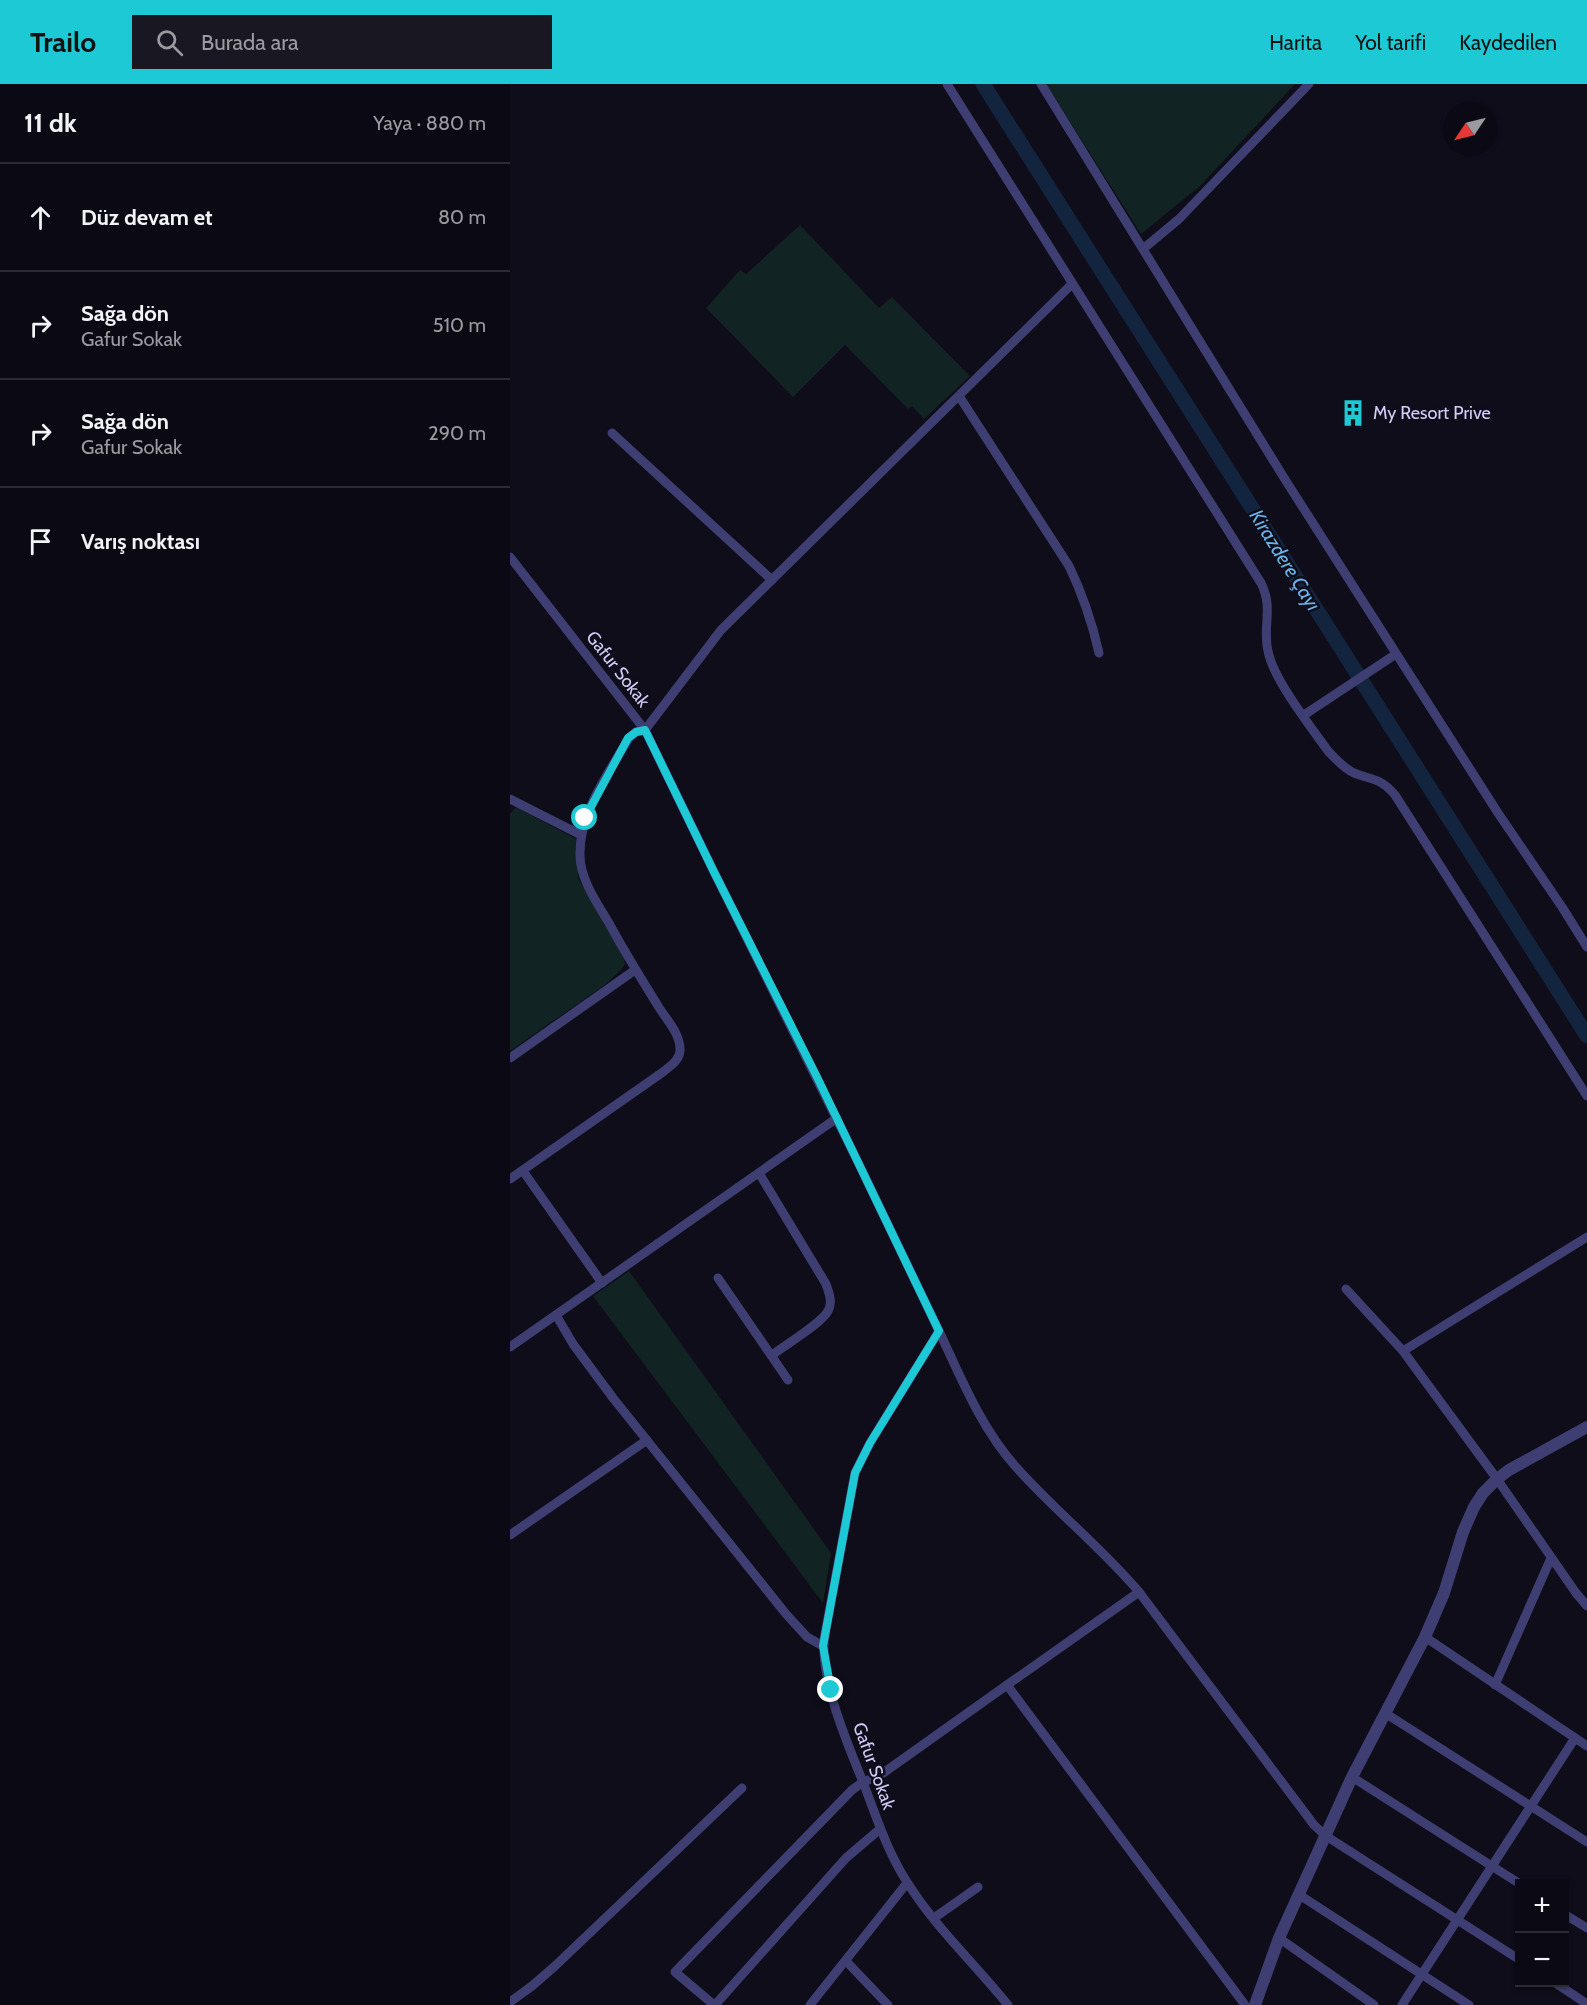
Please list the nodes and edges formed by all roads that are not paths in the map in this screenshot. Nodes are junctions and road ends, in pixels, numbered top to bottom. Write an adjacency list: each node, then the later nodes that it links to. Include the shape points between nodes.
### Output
1 (947, 84): 5 (street)
2 (1041, 84): 4 (street)
3 (1309, 84): 4 (street, via 1179,219)
4 (1143, 249): 11 (street)
5 (1072, 284): 6 (street); 12 (street, via 1261,583 1267,594 1268,653 1281,681)
6 (959, 396): 9 (street); 10 (street, via 1069,566 1093,624)
7 (612, 433): 9 (street)
8 (510, 557): 13 (street, Gafur Sokak)
9 (772, 580): 13 (street, via 721,630)
10 (1099, 653)
11 (1396, 654): 12 (street); 16 (street)
12 (1307, 712): 19 (street, via 1337,761 1353,773 1382,782 1395,795)
13 (645, 730): 15 (street, via 628,738 585,818); 20 (street, Gafur Sokak)
14 (510, 799): 15 (street)
15 (581, 835): 17 (street, via 580,862 587,881)
16 (1587, 947)
17 (635, 970): 18 (street); 21 (street, via 678,1038 677,1059)
18 (510, 1058)
19 (1587, 1096)
20 (837, 1119): 22 (street); 29 (street, Gafur Sokak)
21 (523, 1171): 23 (street); 26 (street)
22 (759, 1173): 26 (street); 32 (street, via 826,1284 831,1299 820,1320)
23 (510, 1179)
24 (1587, 1237): 31 (street)
25 (718, 1278): 32 (street)
26 (602, 1283): 28 (street)
27 (1346, 1289): 31 (street)
28 (556, 1315): 30 (street); 35 (street, via 573,1344)
29 (939, 1331): 39 (street, via 978,1411 1015,1466); 42 (street, Gafur Sokak, via 855,1473)
30 (510, 1347)
31 (1403, 1351): 36 (street)
32 (772, 1355): 33 (street)
33 (788, 1380)
34 (1587, 1427): 36 (street)
35 (647, 1440): 37 (street); 42 (street, via 798,1628)
36 (1497, 1479): 38 (street); 41 (street, via 1483,1493 1462,1532 1444,1593)
37 (510, 1535)
38 (1551, 1558): 40 (street); 43 (street)
39 (1139, 1592): 44 (street); 53 (street, via 1314,1826)
40 (1587, 1606)
41 (1425, 1637): 43 (street); 45 (street)
42 (823, 1646): 49 (street, Gafur Sokak, via 831,1690)
43 (1495, 1684): 46 (street)
44 (1007, 1685): 49 (street, via 879,1776); 75 (street)
45 (1385, 1713): 48 (street); 51 (street)
46 (1575, 1738): 47 (street); 51 (street)
47 (1587, 1746)
48 (1352, 1777): 53 (street); 55 (street)
49 (863, 1782): 52 (street, Gafur Sokak); 71 (street, via 840,1800 675,1972)
50 (742, 1788): 69 (street)
51 (1530, 1805): 54 (street); 55 (street)
52 (880, 1829): 57 (street, Gafur Sokak); 71 (street, via 846,1858)
53 (1326, 1836): 59 (street); 62 (street)
54 (1587, 1842)
55 (1492, 1866): 56 (street); 62 (street)
56 (1515, 1881)
57 (907, 1883): 61 (street, Gafur Sokak); 66 (street)
58 (978, 1887): 61 (street)
59 (1298, 1894): 64 (street); 67 (street)
60 (1569, 1917): 63 (street)
61 (934, 1918): 74 (street, Gafur Sokak)
62 (1458, 1920): 65 (street); 67 (street)
63 (1587, 1928)
64 (1279, 1938): 76 (street); 77 (street)
65 (1515, 1957)
66 (846, 1961): 72 (street); 73 (street)
67 (1423, 1974): 78 (street); 79 (street)
68 (1560, 1987): 70 (street)
69 (510, 2004)
70 (1587, 2004)
71 (715, 2005)
72 (810, 2005)
73 (888, 2005)
74 (1008, 2005)
75 (1245, 2005)
76 (1255, 2005)
77 (1374, 2005)
78 (1402, 2005)
79 (1469, 2005)

